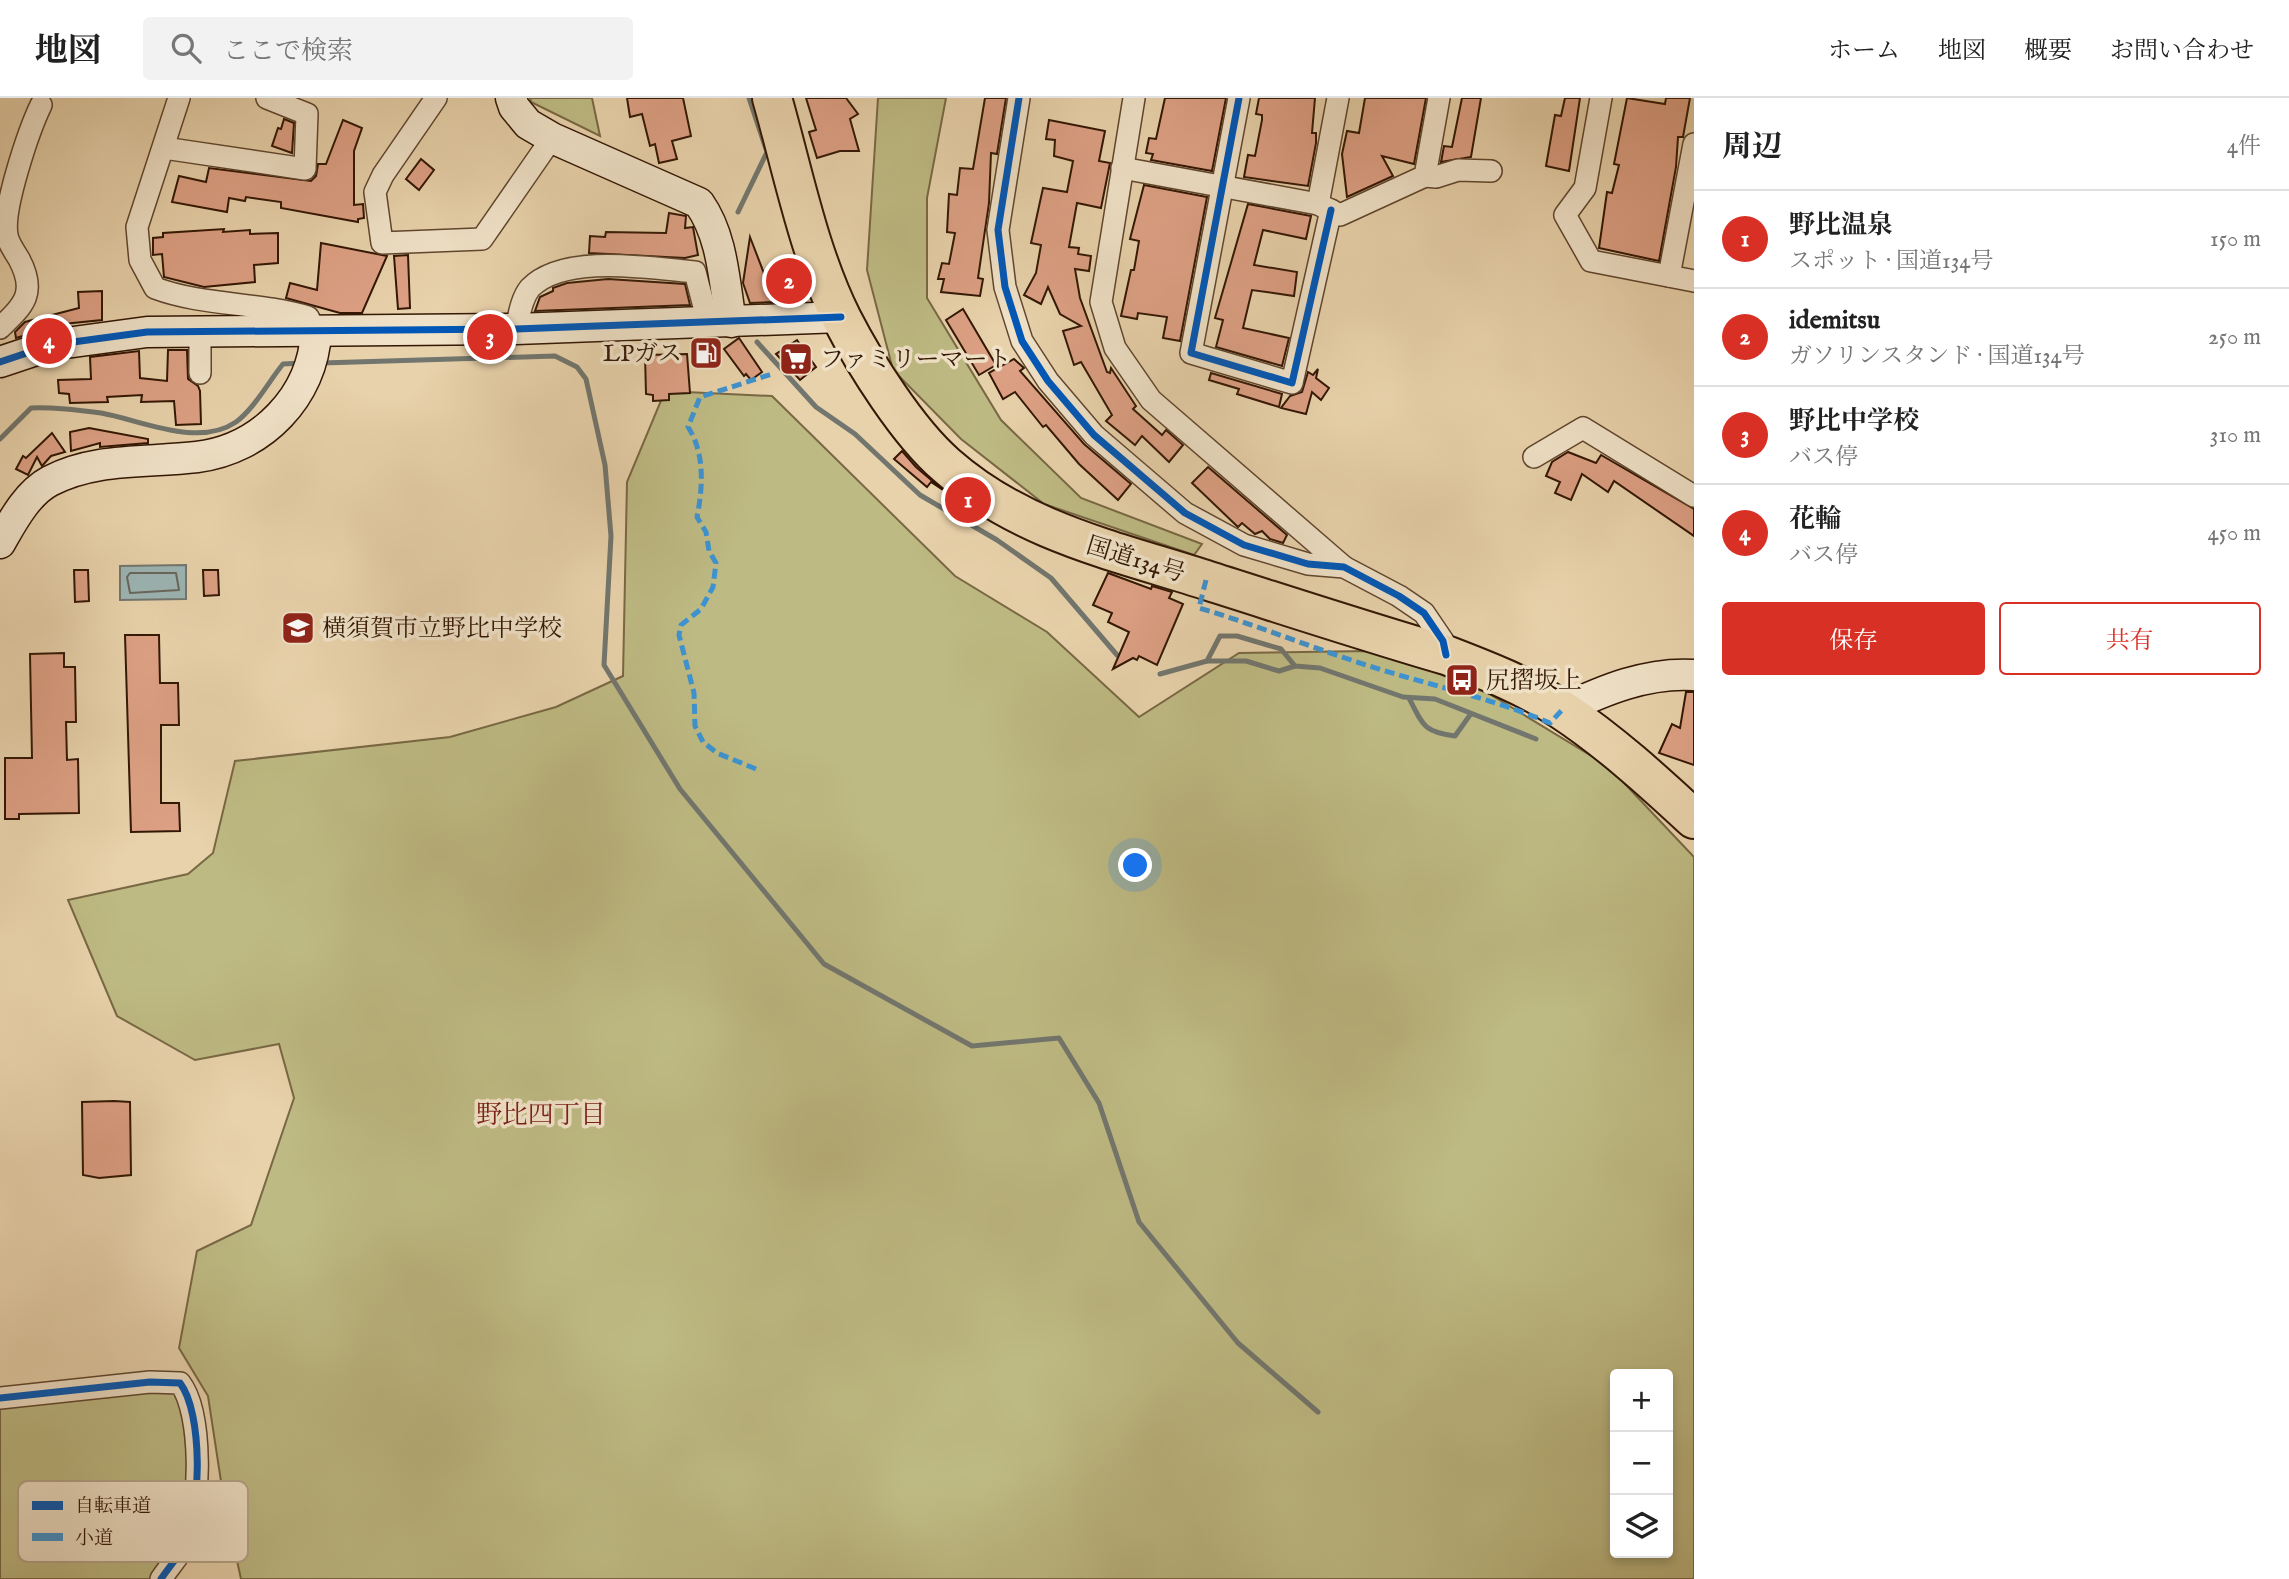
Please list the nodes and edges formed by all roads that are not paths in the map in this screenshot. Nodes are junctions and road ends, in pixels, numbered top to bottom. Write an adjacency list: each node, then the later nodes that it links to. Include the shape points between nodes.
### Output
1 (179, 98): 15 (street)
2 (267, 98): 15 (street, via 307,114 305,169)
3 (436, 98): 13 (street, via 375,192 382,243 482,239)
4 (511, 98): 13 (street, via 528,124)
5 (772, 98): 23 (highway, 国道134号, via 820,267)
6 (1019, 98): 34 (street, via 998,230 1005,287 1022,341 1048,381 1094,435 1185,513 1244,545 1308,564)
7 (1134, 98): 16 (street)
8 (1239, 98): 19 (street)
9 (1338, 98): 20 (street)
10 (1439, 98): 18 (street)
11 (1601, 98): 21 (street, via 1585,188 1565,215 1591,261)
12 (41, 105): 25 (street, via 19,163 6,235 24,268 28,293 23,306)
13 (552, 138): 24 (street, via 699,203 711,220 719,247)
14 (1694, 145): 21 (street)
15 (164, 148): 28 (street, via 137,226 141,260 155,288 178,297 252,304 308,317)
16 (1122, 168): 19 (street); 34 (street, via 1101,302 1115,348 1151,400)
17 (1491, 170): 18 (street)
18 (1425, 176): 20 (street, via 1340,215)
19 (1223, 187): 20 (street); 20 (street, via 1191,353 1292,383)
20 (1324, 207)
21 (1669, 276): 22 (street)
22 (1694, 281)
23 (841, 317): 24 (street); 35 (highway, 国道134号, via 896,406 945,464 1004,506 1087,546)
24 (720, 322): 26 (street); 26 (street, via 695,272 576,267 554,272 530,289)
25 (0, 328)
26 (516, 330): 28 (street)
27 (200, 331): 28 (street); 29 (street, via 147,331); 30 (street)
28 (313, 352): 33 (street, via 292,403 270,426 238,444 200,457 93,465 48,482 18,511)
29 (2, 356)
30 (200, 373)
31 (1534, 457): 32 (street, via 1583,428)
32 (1694, 496)
33 (0, 543)
34 (1344, 567): 35 (street, via 1424,613 1443,641)
35 (1446, 655): 37 (highway, 国道134号)
36 (1694, 675): 37 (street, via 1619,684)
37 (1562, 710): 38 (highway, 国道134号, via 1650,778)
38 (1694, 819)
39 (0, 1398): 40 (street, via 180,1383 189,1395 197,1440)
40 (195, 1481)
41 (173, 1562): 42 (street)
42 (161, 1579)

